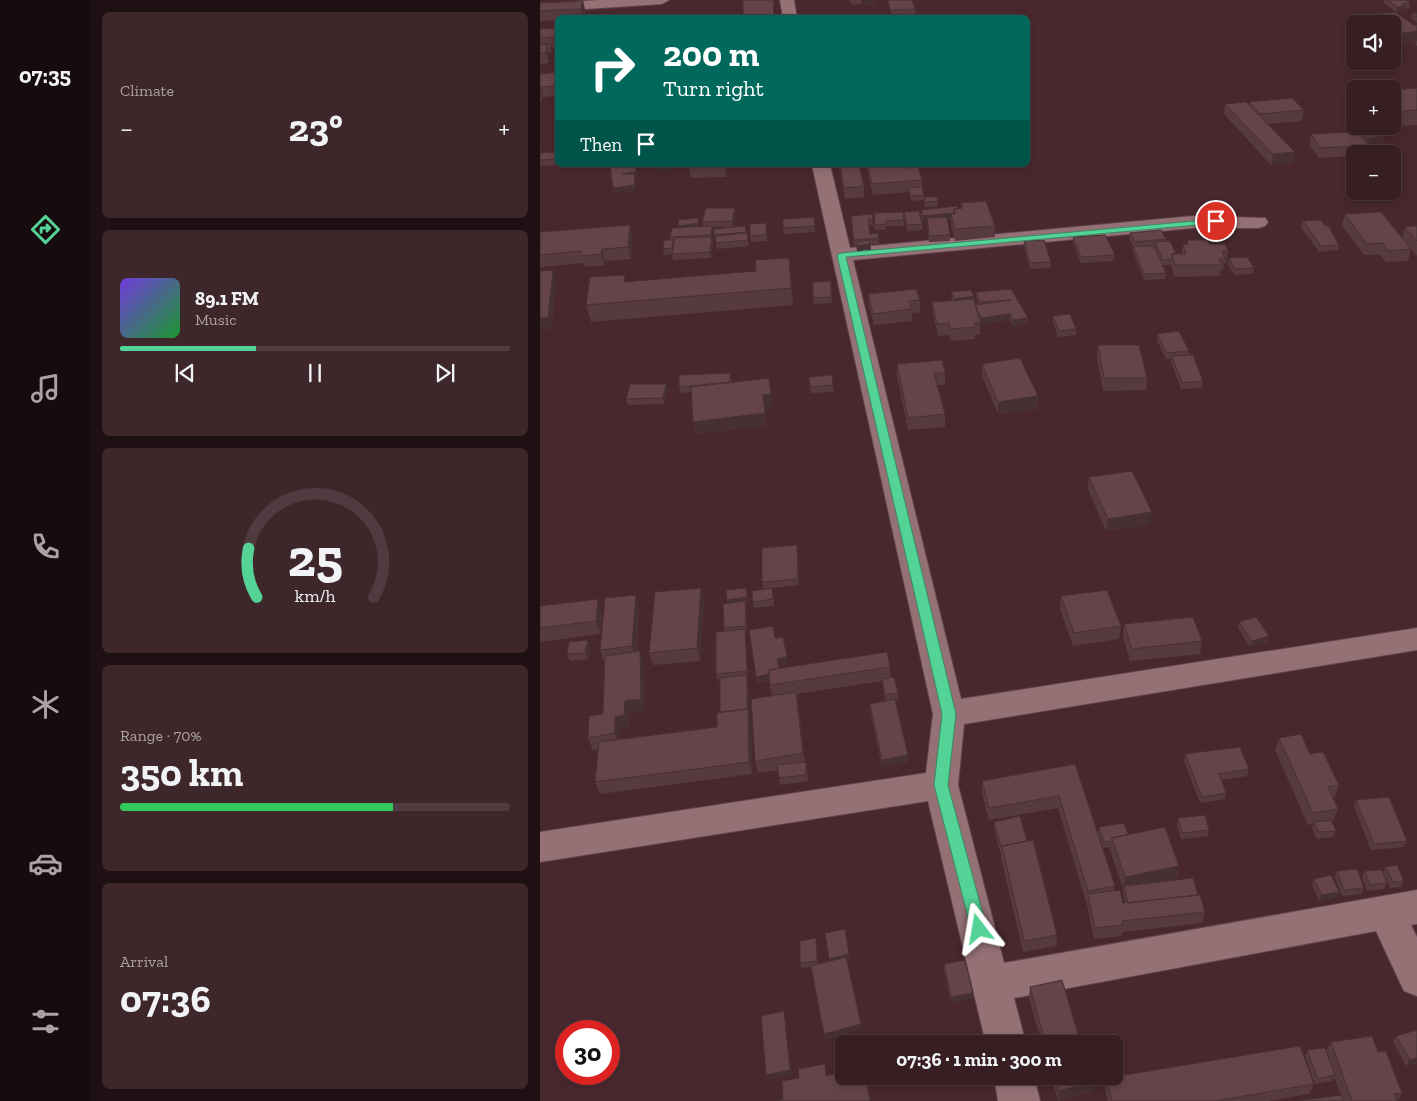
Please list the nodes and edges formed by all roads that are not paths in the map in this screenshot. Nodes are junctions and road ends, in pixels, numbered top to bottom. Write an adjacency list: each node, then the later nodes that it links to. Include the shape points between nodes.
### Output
1 (662, 0): 3 (street)
2 (787, 0): 4 (street)
3 (540, 8)
4 (790, 15)
5 (821, 167): 7 (street)
6 (1258, 222): 7 (street, via 1193,222)
7 (841, 255): 9 (street)
8 (1417, 639): 9 (street)
9 (949, 714): 10 (street)
10 (941, 785): 11 (street); 14 (street)
11 (540, 847)
12 (1401, 910): 13 (street); 14 (street)
13 (1417, 978)
14 (993, 983): 15 (street)
15 (1004, 1035)
16 (1016, 1085): 17 (street)
17 (1019, 1101)

